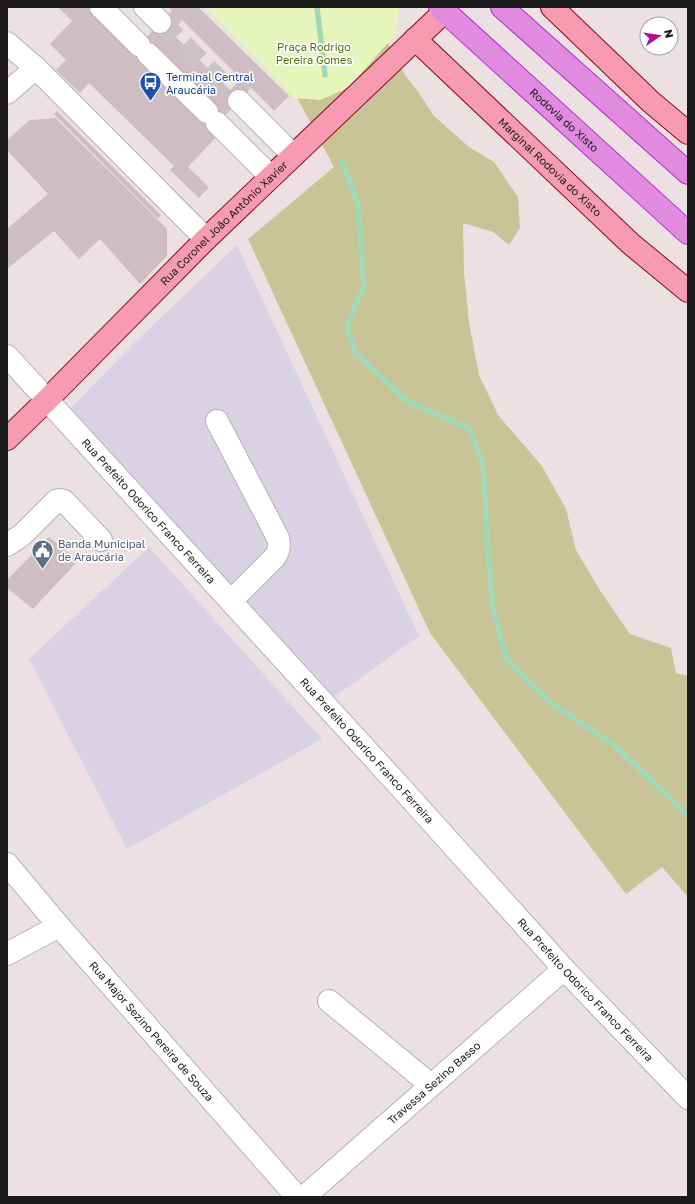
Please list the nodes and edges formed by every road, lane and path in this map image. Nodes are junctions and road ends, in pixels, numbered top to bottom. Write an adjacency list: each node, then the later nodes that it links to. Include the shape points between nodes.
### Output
1 (101, 7): 14 (street)
2 (145, 7): 6 (street)
3 (502, 7): 16 (highway)
4 (552, 7): 13 (main road, via 651,102)
5 (445, 8): 7 (main road, Rua Coronel João Antônio Xavier); 18 (highway, Rodovia do Xisto)
6 (160, 22)
7 (415, 39): 15 (main road, Rua Coronel João Antônio Xavier); 20 (main road, Marginal Rodovia do Xisto, via 630,244)
8 (7, 43): 9 (street)
9 (36, 68): 10 (street); 19 (street)
10 (7, 93)
11 (239, 101): 12 (street)
12 (266, 129): 14 (street, via 271,137 269,147 262,153 253,155); 15 (street)
13 (688, 133)
14 (244, 150): 17 (street)
15 (293, 155): 17 (main road, Rua Coronel João Antônio Xavier)
16 (688, 173)
17 (271, 177): 19 (main road, Rua Coronel João Antônio Xavier)
18 (688, 233)
19 (206, 239): 22 (main road, Rua Coronel João Antônio Xavier)
20 (688, 291)
21 (7, 356): 22 (street, Rua Prefeito Odorico Franco Ferreira)
22 (47, 400): 24 (main road, Rua Coronel João Antônio Xavier); 27 (street, Rua Prefeito Odorico Franco Ferreira)
23 (217, 421): 27 (street, via 279,543 276,557)
24 (7, 439)
25 (101, 540): 26 (street, via 64,501 60,500)
26 (7, 545)
27 (231, 601): 31 (street, Rua Prefeito Odorico Franco Ferreira)
28 (7, 864): 29 (street, Rua Major Sezino Pereira de Souza)
29 (59, 926): 30 (street); 35 (street, Rua Major Sezino Pereira de Souza)
30 (7, 954)
31 (564, 969): 33 (street, Travessa Sezino Basso); 34 (street, Rua Prefeito Odorico Franco Ferreira)
32 (329, 1001): 33 (street)
33 (431, 1085): 36 (street, Travessa Sezino Basso)
34 (688, 1098)
35 (298, 1197)
36 (304, 1197)

